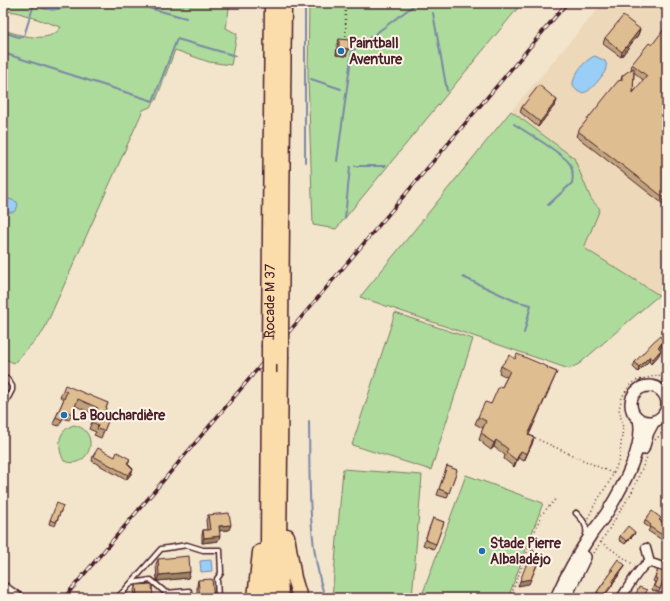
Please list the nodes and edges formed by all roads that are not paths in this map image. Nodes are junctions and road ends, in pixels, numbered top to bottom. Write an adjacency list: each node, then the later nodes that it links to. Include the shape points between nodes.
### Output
1 (272, 3): 10 (highway, Rocade M 37, bridge)
2 (284, 3): 9 (highway, Rocade M 37, bridge)
3 (3, 378): 6 (lane, via 8,379 12,390)
4 (665, 385): 5 (main road, via 663,393); 8 (main road, via 649,386 634,393 630,404 631,410)
5 (667, 401): 7 (main road, via 666,410)
6 (3, 407)
7 (661, 417): 8 (main road, via 644,422); 31 (main road, via 648,432 625,492 589,551)
8 (639, 419): 14 (main road, via 639,440 624,480)
9 (280, 483): 28 (highway, Rocade M 37); 29 (highway, via 290,559)
10 (268, 502): 26 (highway, via 260,541); 27 (highway, Rocade M 37)
11 (576, 513): 14 (lane, via 585,524 587,532)
12 (646, 548): 13 (street)
13 (650, 563): 15 (street); 32 (street, via 641,569)
14 (570, 569): 30 (main road)
15 (667, 569)
16 (131, 583): 18 (lane); 19 (lane, via 151,580); 25 (lane, via 161,549 187,545 203,550 220,550)
17 (3, 588): 20 (main road)
18 (124, 591): 21 (lane); 22 (lane)
19 (166, 593): 23 (lane); 24 (lane, via 189,591)
20 (17, 598)
21 (117, 598)
22 (124, 598)
23 (166, 598)
24 (190, 598)
25 (218, 598)
26 (255, 598)
27 (269, 598)
28 (281, 598)
29 (300, 598)
30 (556, 598)
31 (565, 598)
32 (621, 598)

